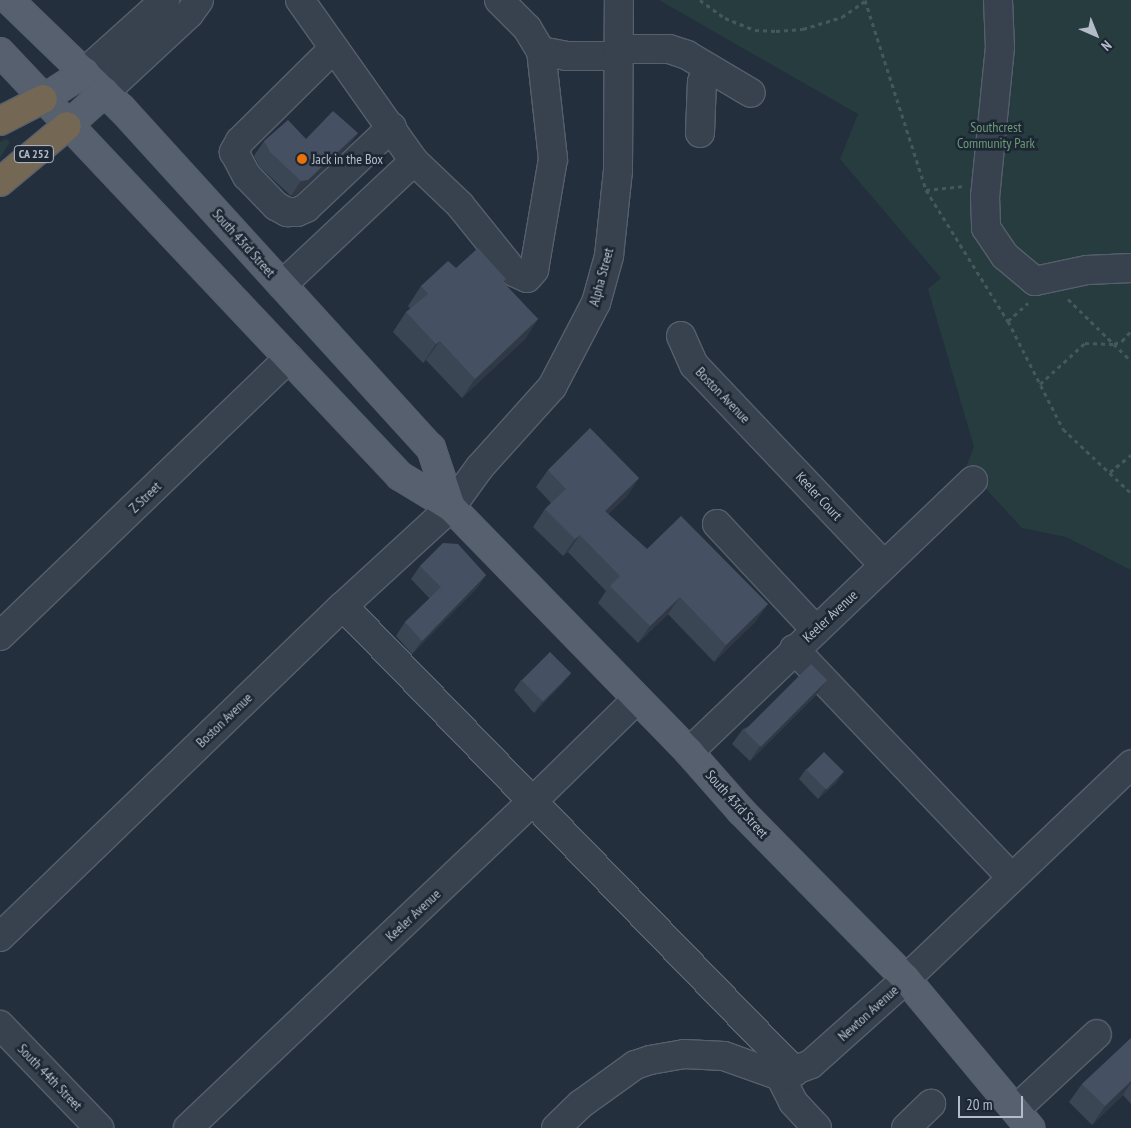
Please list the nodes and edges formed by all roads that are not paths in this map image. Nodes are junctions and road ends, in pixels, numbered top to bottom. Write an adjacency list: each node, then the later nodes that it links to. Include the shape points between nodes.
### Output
1 (9, 0): 13 (main road, South 43rd Street)
2 (164, 0): 13 (street)
3 (199, 0): 14 (street)
4 (300, 0): 8 (street)
5 (500, 0): 9 (street, via 527,28)
6 (619, 0): 11 (street, Alpha Street)
7 (998, 0): 23 (street, via 1000,47 986,185 986,228 1005,256 1035,281 1086,270)
8 (333, 49): 19 (street); 19 (street, via 240,141 234,152 247,176 276,206 287,212 297,212 306,208)
9 (541, 51): 11 (street, via 566,56); 21 (street, via 553,159 534,270 527,278 514,272 460,205)
10 (0, 52): 16 (main road, South 43rd Street)
11 (618, 53): 12 (street, via 669,49); 29 (street, Alpha Street, via 618,171 609,256 596,303 552,387 480,467)
12 (708, 68): 15 (street); 20 (street, via 702,82)
13 (85, 72): 14 (main road, South 43rd Street); 16 (main road)
14 (105, 92): 18 (main road); 24 (main road, South 43rd Street)
15 (751, 94)
16 (43, 99): 17 (highway); 18 (main road, South 43rd Street)
17 (0, 122)
18 (67, 126): 22 (highway, CA 252); 26 (main road, South 43rd Street)
19 (392, 127): 21 (street)
20 (700, 132)
21 (414, 161): 24 (street)
22 (0, 182)
23 (1131, 268)
24 (282, 285): 29 (main road, South 43rd Street, via 431,448)
25 (681, 336): 27 (street, Boston Avenue, via 694,365)
26 (289, 358): 29 (main road, South 43rd Street, via 400,476); 34 (street, Z Street)
27 (753, 426): 31 (street, Keeler Court)
28 (972, 482): 31 (street, Keeler Avenue)
29 (451, 507): 32 (street, Boston Avenue); 36 (main road, South 43rd Street)
30 (717, 524): 33 (street)
31 (884, 565): 33 (street, Keeler Avenue)
32 (342, 606): 39 (street); 41 (street, Boston Avenue)
33 (816, 630): 35 (street, Keeler Avenue)
34 (0, 636)
35 (794, 649): 37 (street, Keeler Avenue); 40 (street)
36 (636, 700): 37 (main road, South 43rd Street); 39 (street, Keeler Avenue)
37 (690, 752): 42 (main road, South 43rd Street, via 741,811)
38 (1131, 765): 40 (street, Newton Avenue)
39 (531, 804): 45 (street); 49 (street, Keeler Avenue)
40 (1011, 877): 42 (street, Newton Avenue)
41 (0, 937)
42 (906, 979): 45 (street, Newton Avenue, via 811,1064); 47 (main road, South 43rd Street)
43 (0, 1025): 48 (street, South 44th Street)
44 (1097, 1034): 47 (street)
45 (788, 1074): 50 (street, via 724,1056 667,1056 635,1065 580,1104); 51 (street, via 793,1102)
46 (931, 1104): 52 (street)
47 (1023, 1118): 53 (main road, South 43rd Street)
48 (99, 1128)
49 (188, 1128)
50 (556, 1128)
51 (817, 1128)
52 (906, 1128)
53 (1051, 1128)

